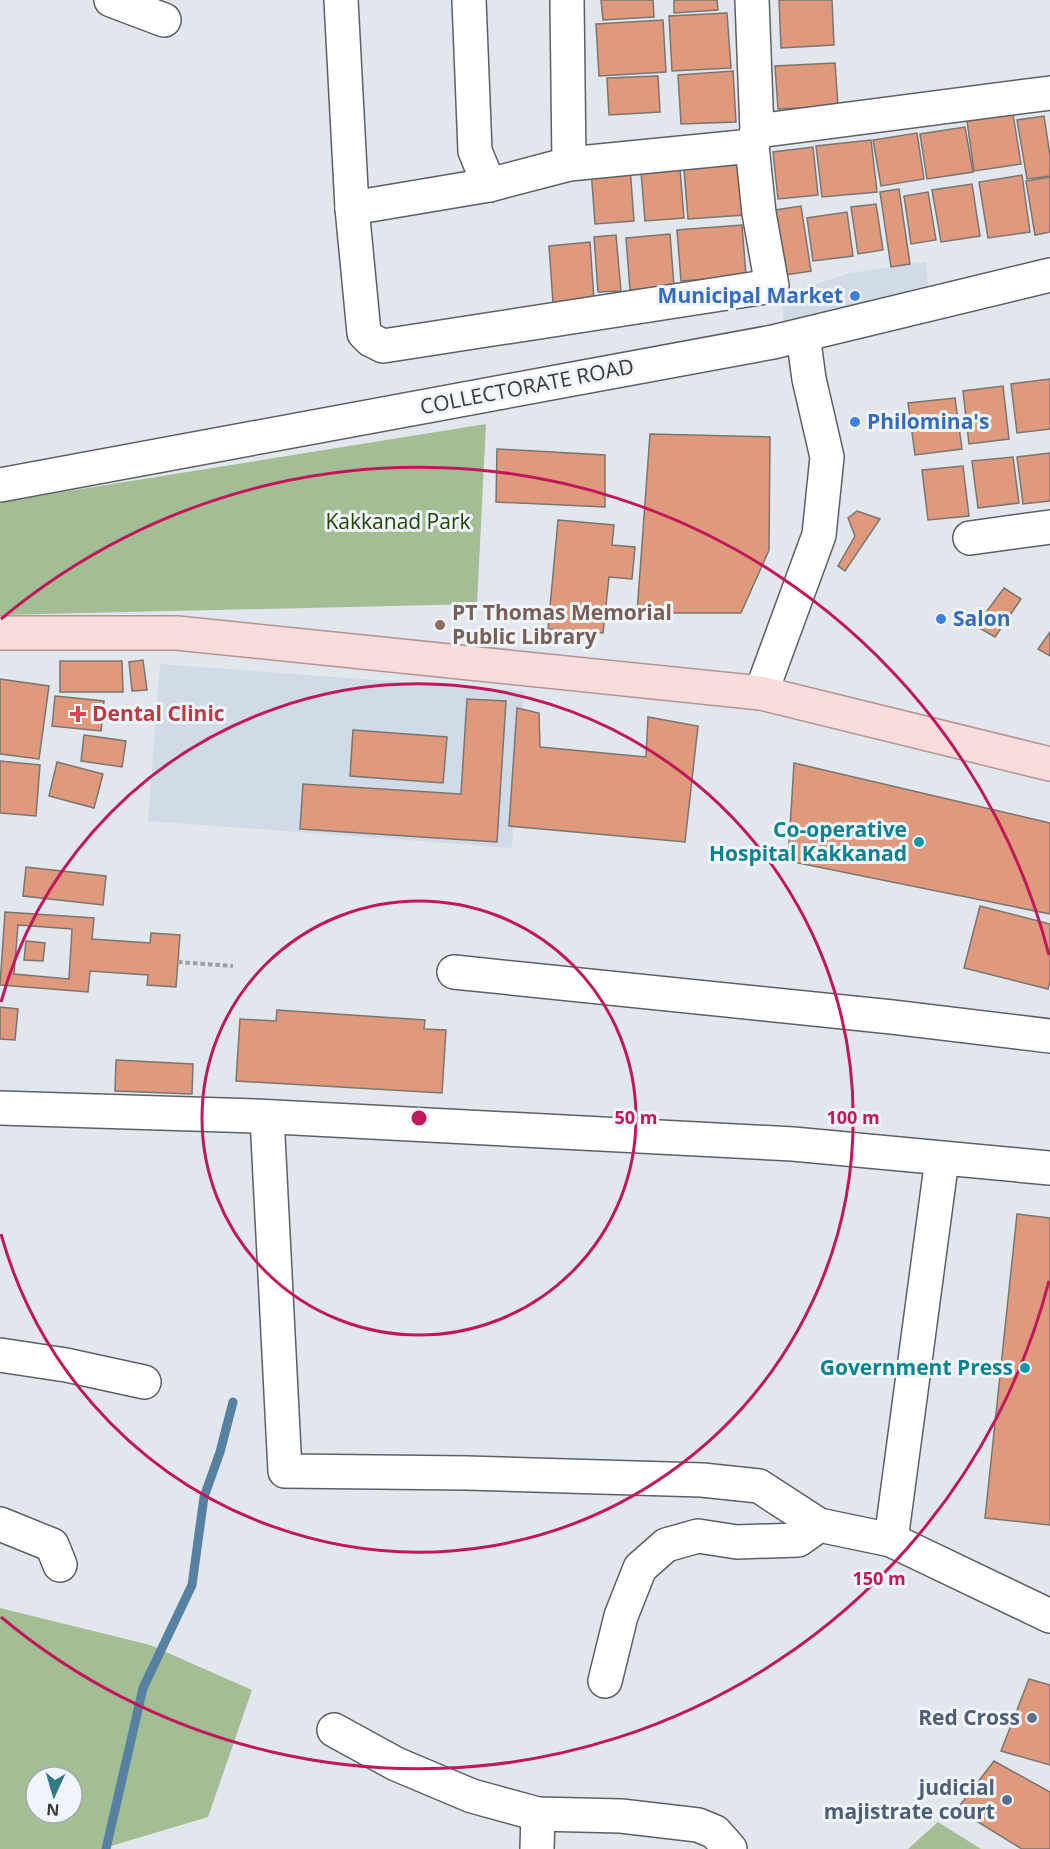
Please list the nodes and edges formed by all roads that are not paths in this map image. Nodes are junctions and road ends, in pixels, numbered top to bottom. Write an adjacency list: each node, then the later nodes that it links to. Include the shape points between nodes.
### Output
1 (111, 0): 6 (street)
2 (341, 0): 11 (street)
3 (469, 0): 10 (street, via 475,152)
4 (567, 0): 9 (street)
5 (752, 0): 8 (street)
6 (164, 20)
7 (1050, 93): 8 (street)
8 (754, 138): 9 (street); 11 (street, via 759,213 772,286 383,346 364,333)
9 (569, 164): 10 (street)
10 (489, 185): 11 (street)
11 (352, 208)
12 (1050, 275): 13 (street, COLLECTORATE ROAD)
13 (803, 335): 14 (street, COLLECTORATE ROAD); 18 (street, via 827,457 819,535)
14 (0, 485)
15 (1050, 527): 16 (street)
16 (970, 538)
17 (0, 633): 18 (main road, via 177,633)
18 (761, 693): 19 (main road)
19 (1050, 764)
20 (454, 972): 21 (street)
21 (1050, 1036)
22 (0, 1108): 23 (street)
23 (267, 1117): 24 (street, via 793,1144); 29 (street, via 285,1471 702,1480 759,1486)
24 (942, 1159): 25 (street); 30 (street)
25 (1050, 1168)
26 (0, 1355): 27 (street)
27 (144, 1382)
28 (0, 1524): 31 (street, via 52,1545)
29 (819, 1525): 30 (street); 33 (street, via 798,1540 737,1542 698,1536 666,1545 640,1568 621,1616)
30 (891, 1540): 32 (street)
31 (60, 1565)
32 (1050, 1616)
33 (605, 1681)
34 (334, 1730): 35 (street, via 396,1764 472,1796)
35 (538, 1814): 36 (street); 37 (street, via 621,1816 698,1825 715,1832)
36 (537, 1849)
37 (730, 1849)

